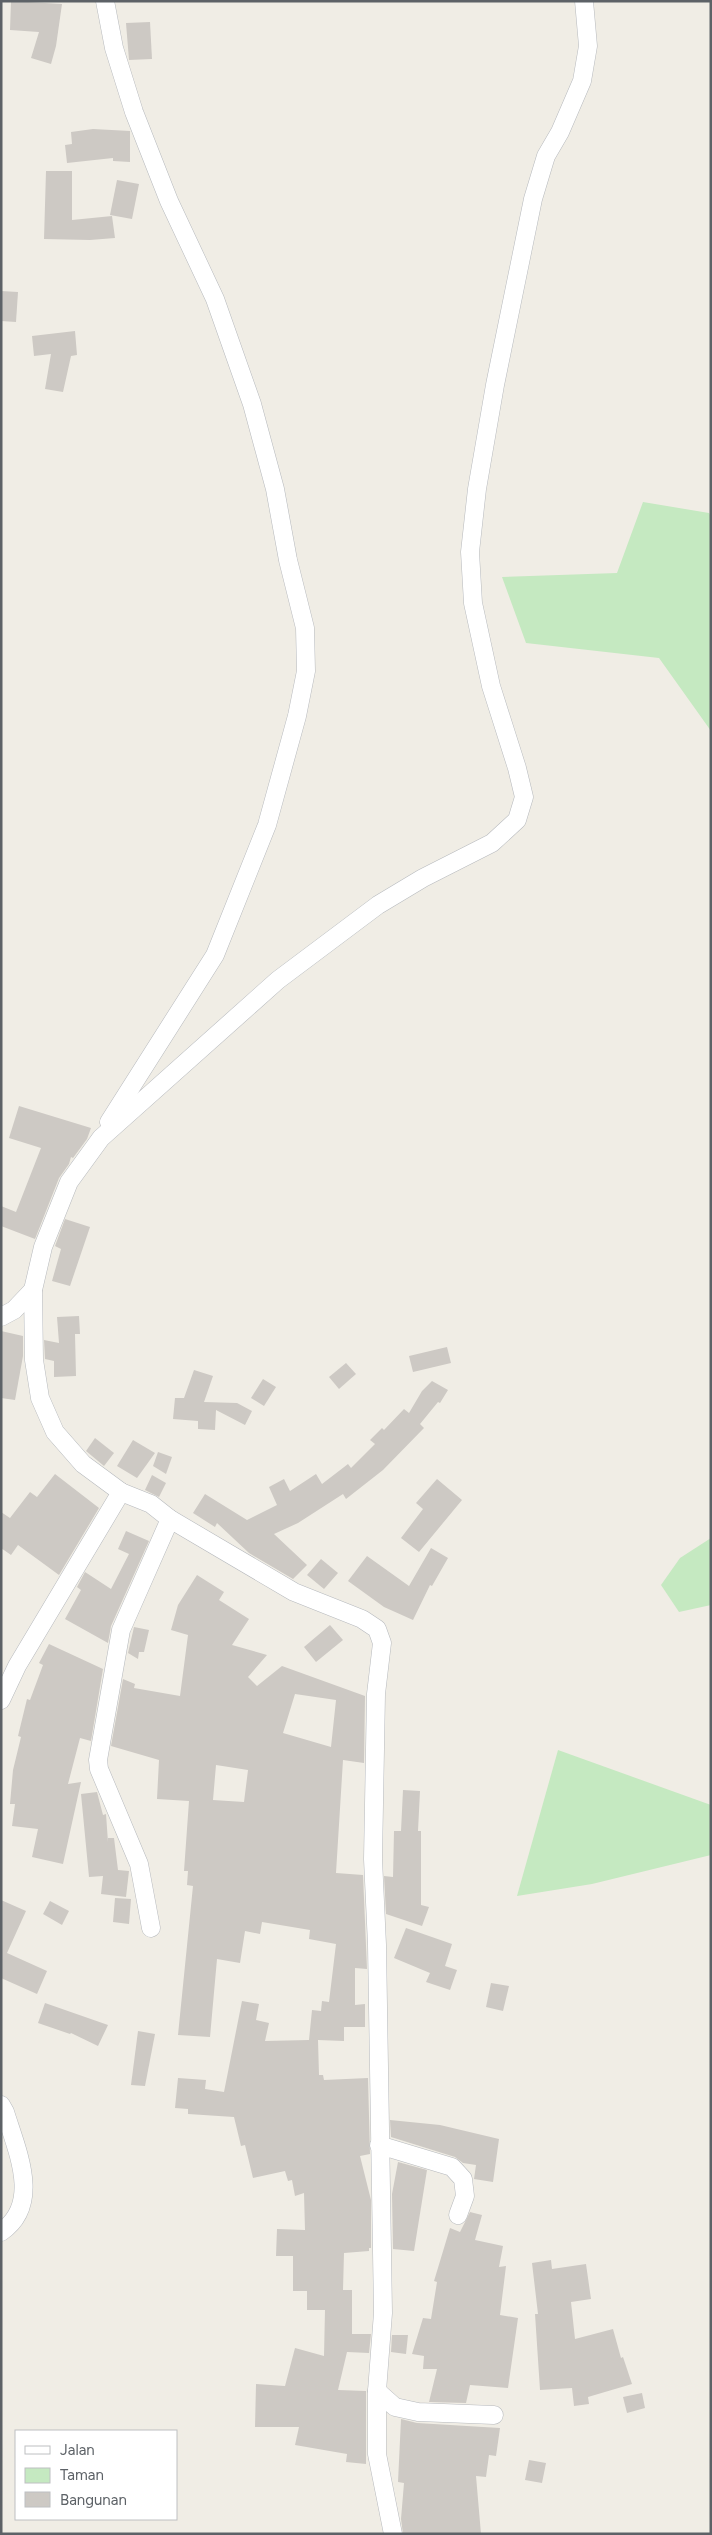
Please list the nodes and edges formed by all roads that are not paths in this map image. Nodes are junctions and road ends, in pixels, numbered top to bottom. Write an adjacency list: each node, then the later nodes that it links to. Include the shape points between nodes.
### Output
1 (105, 1): 3 (street, via 114,48 134,112 169,201 215,299 252,404 275,489 305,628 306,671 267,825 215,954)
2 (584, 1): 3 (street, via 588,46 582,81 546,156 533,199 495,385 470,552 473,603 491,686 524,797 517,820 492,843 378,904 278,980)
3 (100, 1138): 4 (street, via 69,1182 55,1213)
4 (33, 1290): 5 (street, via 14,1310); 6 (street, via 34,1360 40,1398 55,1432 83,1464)
5 (1, 1317)
6 (121, 1492): 7 (street, via 151,1504); 8 (street, via 17,1666)
7 (170, 1519): 9 (street, via 121,1630 98,1760 139,1864); 11 (street, via 294,1592 362,1619 377,1629 382,1643 376,1694 373,1859)
8 (1, 1700)
9 (151, 1928)
10 (1, 2105): 13 (street, via 23,2174 23,2202 14,2224)
11 (379, 2145): 12 (street, via 452,2167 463,2179 465,2196); 14 (street, via 383,2313)
12 (458, 2215)
13 (1, 2232)
14 (377, 2391): 15 (street, via 395,2407 403,2409); 16 (street, via 377,2454)
15 (494, 2415)
16 (392, 2534)

